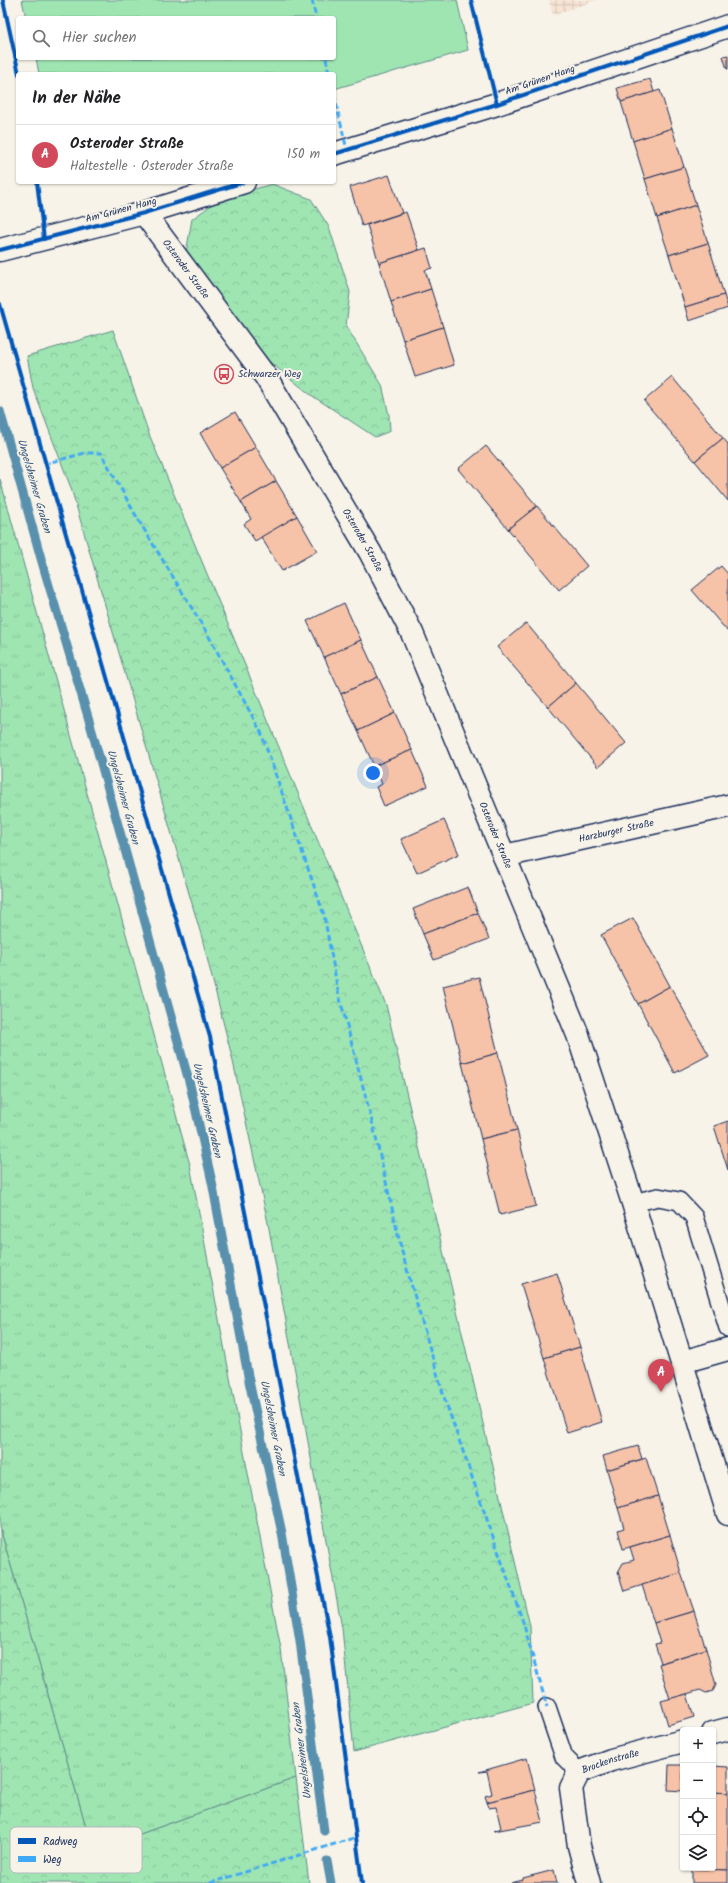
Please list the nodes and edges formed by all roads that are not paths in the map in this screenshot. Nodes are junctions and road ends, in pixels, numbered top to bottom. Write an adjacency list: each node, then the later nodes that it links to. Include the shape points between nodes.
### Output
1 (728, 26): 2 (street, Am Grünen Hang, via 496,104)
2 (336, 153)
3 (238, 184): 4 (street, Am Grünen Hang)
4 (144, 213): 5 (street, Am Grünen Hang); 7 (street, Osteroder Straße, via 266,377 370,552 412,633)
5 (0, 250)
6 (728, 806): 7 (street, Harzburger Straße)
7 (504, 856): 8 (street, Osteroder Straße, via 578,1035)
8 (633, 1203): 9 (lane, via 658,1197 679,1201 694,1217); 11 (street, Osteroder Straße)
9 (728, 1328)
10 (728, 1349): 11 (street)
11 (682, 1362): 12 (street, Osteroder Straße)
12 (728, 1514)
13 (547, 1707): 17 (lane, via 564,1757)
14 (728, 1729): 15 (street)
15 (716, 1732)
16 (680, 1742): 17 (street, Brockenstraße, via 611,1760)
17 (579, 1772): 18 (street, Brockenstraße, via 571,1788 579,1846)
18 (588, 1883)

